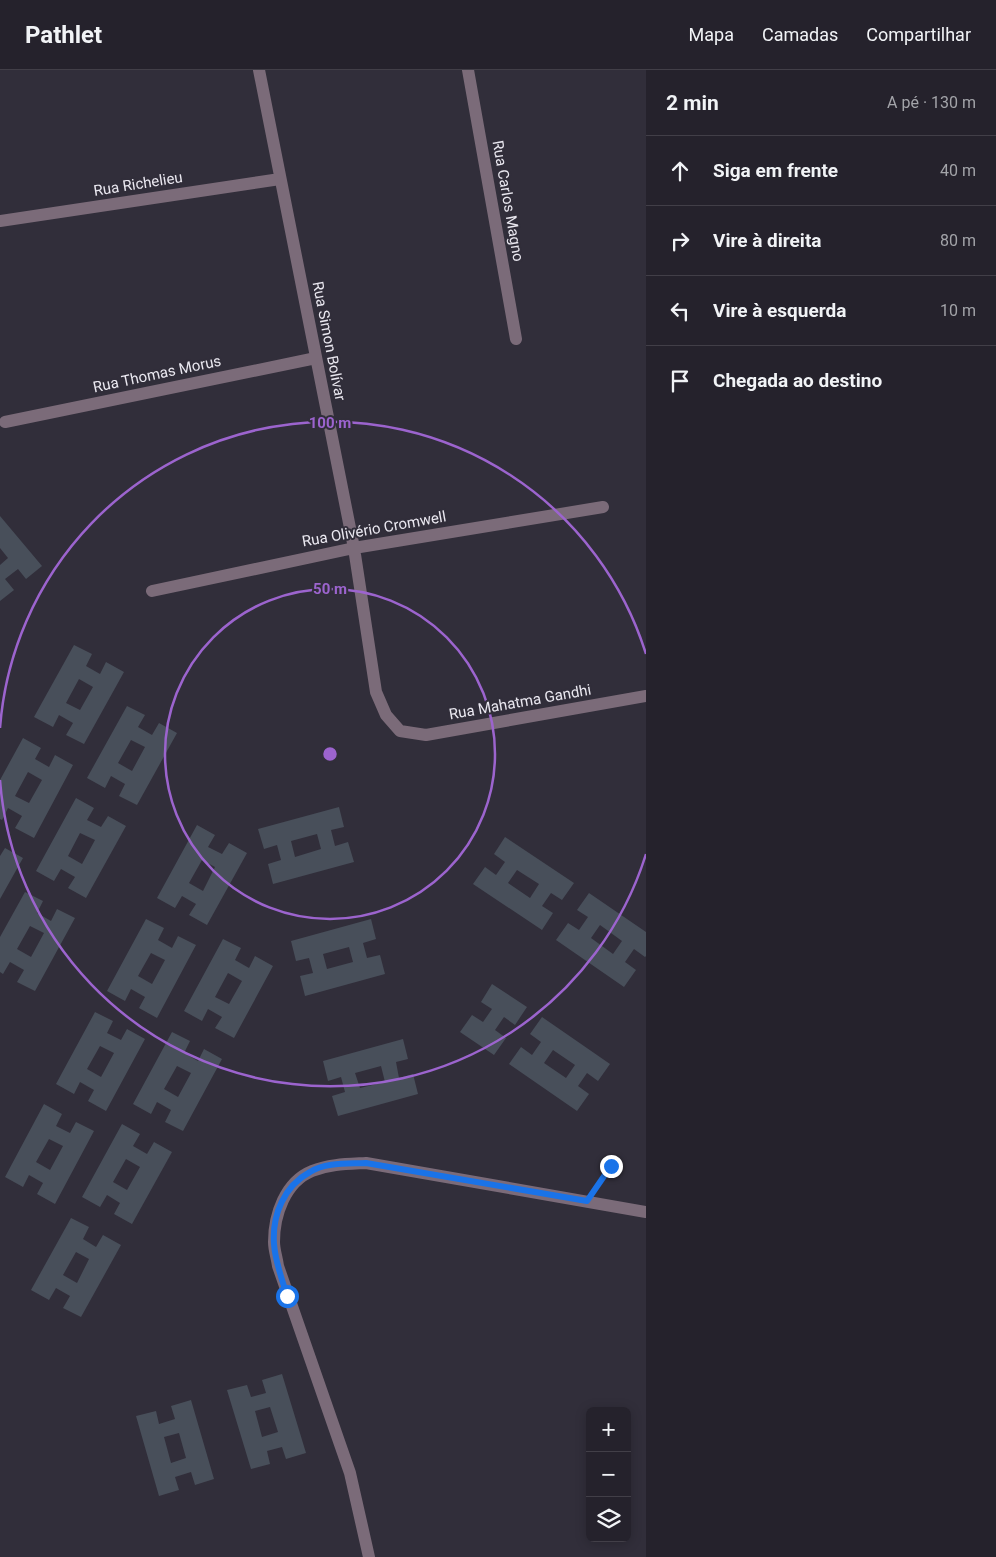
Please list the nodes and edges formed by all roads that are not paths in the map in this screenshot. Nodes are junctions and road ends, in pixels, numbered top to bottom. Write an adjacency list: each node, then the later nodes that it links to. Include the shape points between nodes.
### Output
1 (259, 70): 3 (street, Rua Simon Bolívar)
2 (468, 70): 5 (street, Rua Carlos Magno)
3 (280, 179): 4 (street, Rua Richelieu); 6 (street, Rua Simon Bolívar)
4 (0, 221)
5 (516, 339)
6 (316, 358): 7 (street, Rua Thomas Morus); 9 (street, Rua Simon Bolívar)
7 (5, 422)
8 (602, 507): 9 (street, Rua Olivério Cromwell)
9 (354, 548): 10 (street, Rua Olivério Cromwell); 12 (street, Rua Simon Bolívar, via 376,692 386,714)
10 (152, 591)
11 (646, 696): 12 (street, Rua Mahatma Gandhi, via 426,735)
12 (400, 731)
13 (646, 1212): 14 (street, via 366,1163 335,1164 310,1171 292,1184 281,1203 275,1224 278,1266 350,1473)
14 (369, 1557)

